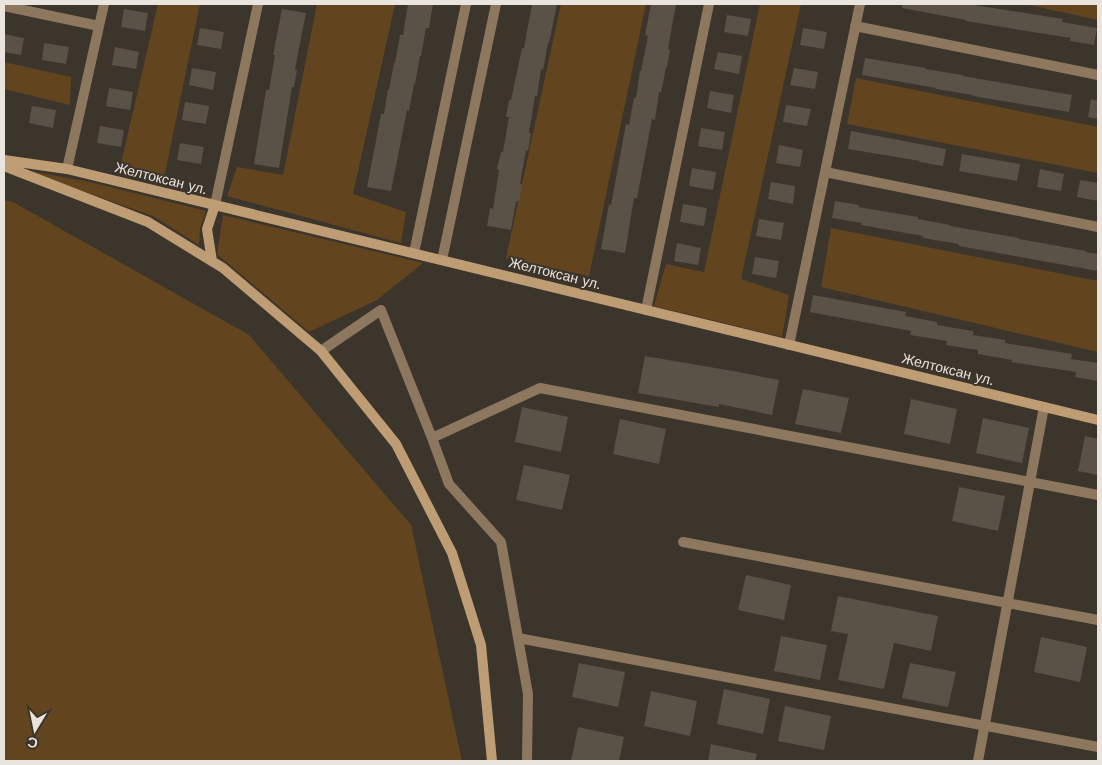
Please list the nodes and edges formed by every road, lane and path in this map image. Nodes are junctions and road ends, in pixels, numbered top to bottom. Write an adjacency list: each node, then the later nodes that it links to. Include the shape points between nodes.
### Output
1 (104, 4): 8 (street)
2 (258, 4): 15 (street)
3 (466, 4): 17 (street)
4 (496, 4): 18 (street)
5 (709, 4): 20 (street)
6 (860, 4): 9 (street)
7 (4, 6): 8 (street)
8 (99, 26): 13 (street)
9 (856, 26): 10 (street); 14 (street)
10 (1098, 75)
11 (4, 160): 13 (street, Желтоксан ул.)
12 (4, 166): 19 (street, via 148,222)
13 (68, 169): 15 (street, Желтоксан ул.)
14 (825, 172): 16 (street); 21 (street)
15 (215, 205): 17 (street, Желтоксан ул.); 19 (street, via 207,229)
16 (1098, 228)
17 (414, 254): 18 (street, Желтоксан ул.)
18 (442, 260): 20 (street, Желтоксан ул.)
19 (212, 261): 22 (street)
20 (646, 310): 21 (street, Желтоксан ул.)
21 (789, 345): 23 (street, Желтоксан ул.)
22 (321, 351): 25 (street, via 381,310); 34 (street, via 396,444 452,553 481,645)
23 (1044, 407): 24 (street, Желтоксан ул.); 26 (street)
24 (1098, 420)
25 (432, 438): 26 (street, via 540,388); 31 (street, via 449,484 501,542)
26 (1030, 482): 27 (street); 29 (street)
27 (1098, 495)
28 (683, 542): 29 (street)
29 (1007, 603): 30 (street); 32 (street)
30 (1098, 620)
31 (518, 638): 32 (street); 35 (street, via 528,694)
32 (984, 726): 33 (street); 36 (street)
33 (1098, 747)
34 (492, 761)
35 (527, 761)
36 (978, 761)

